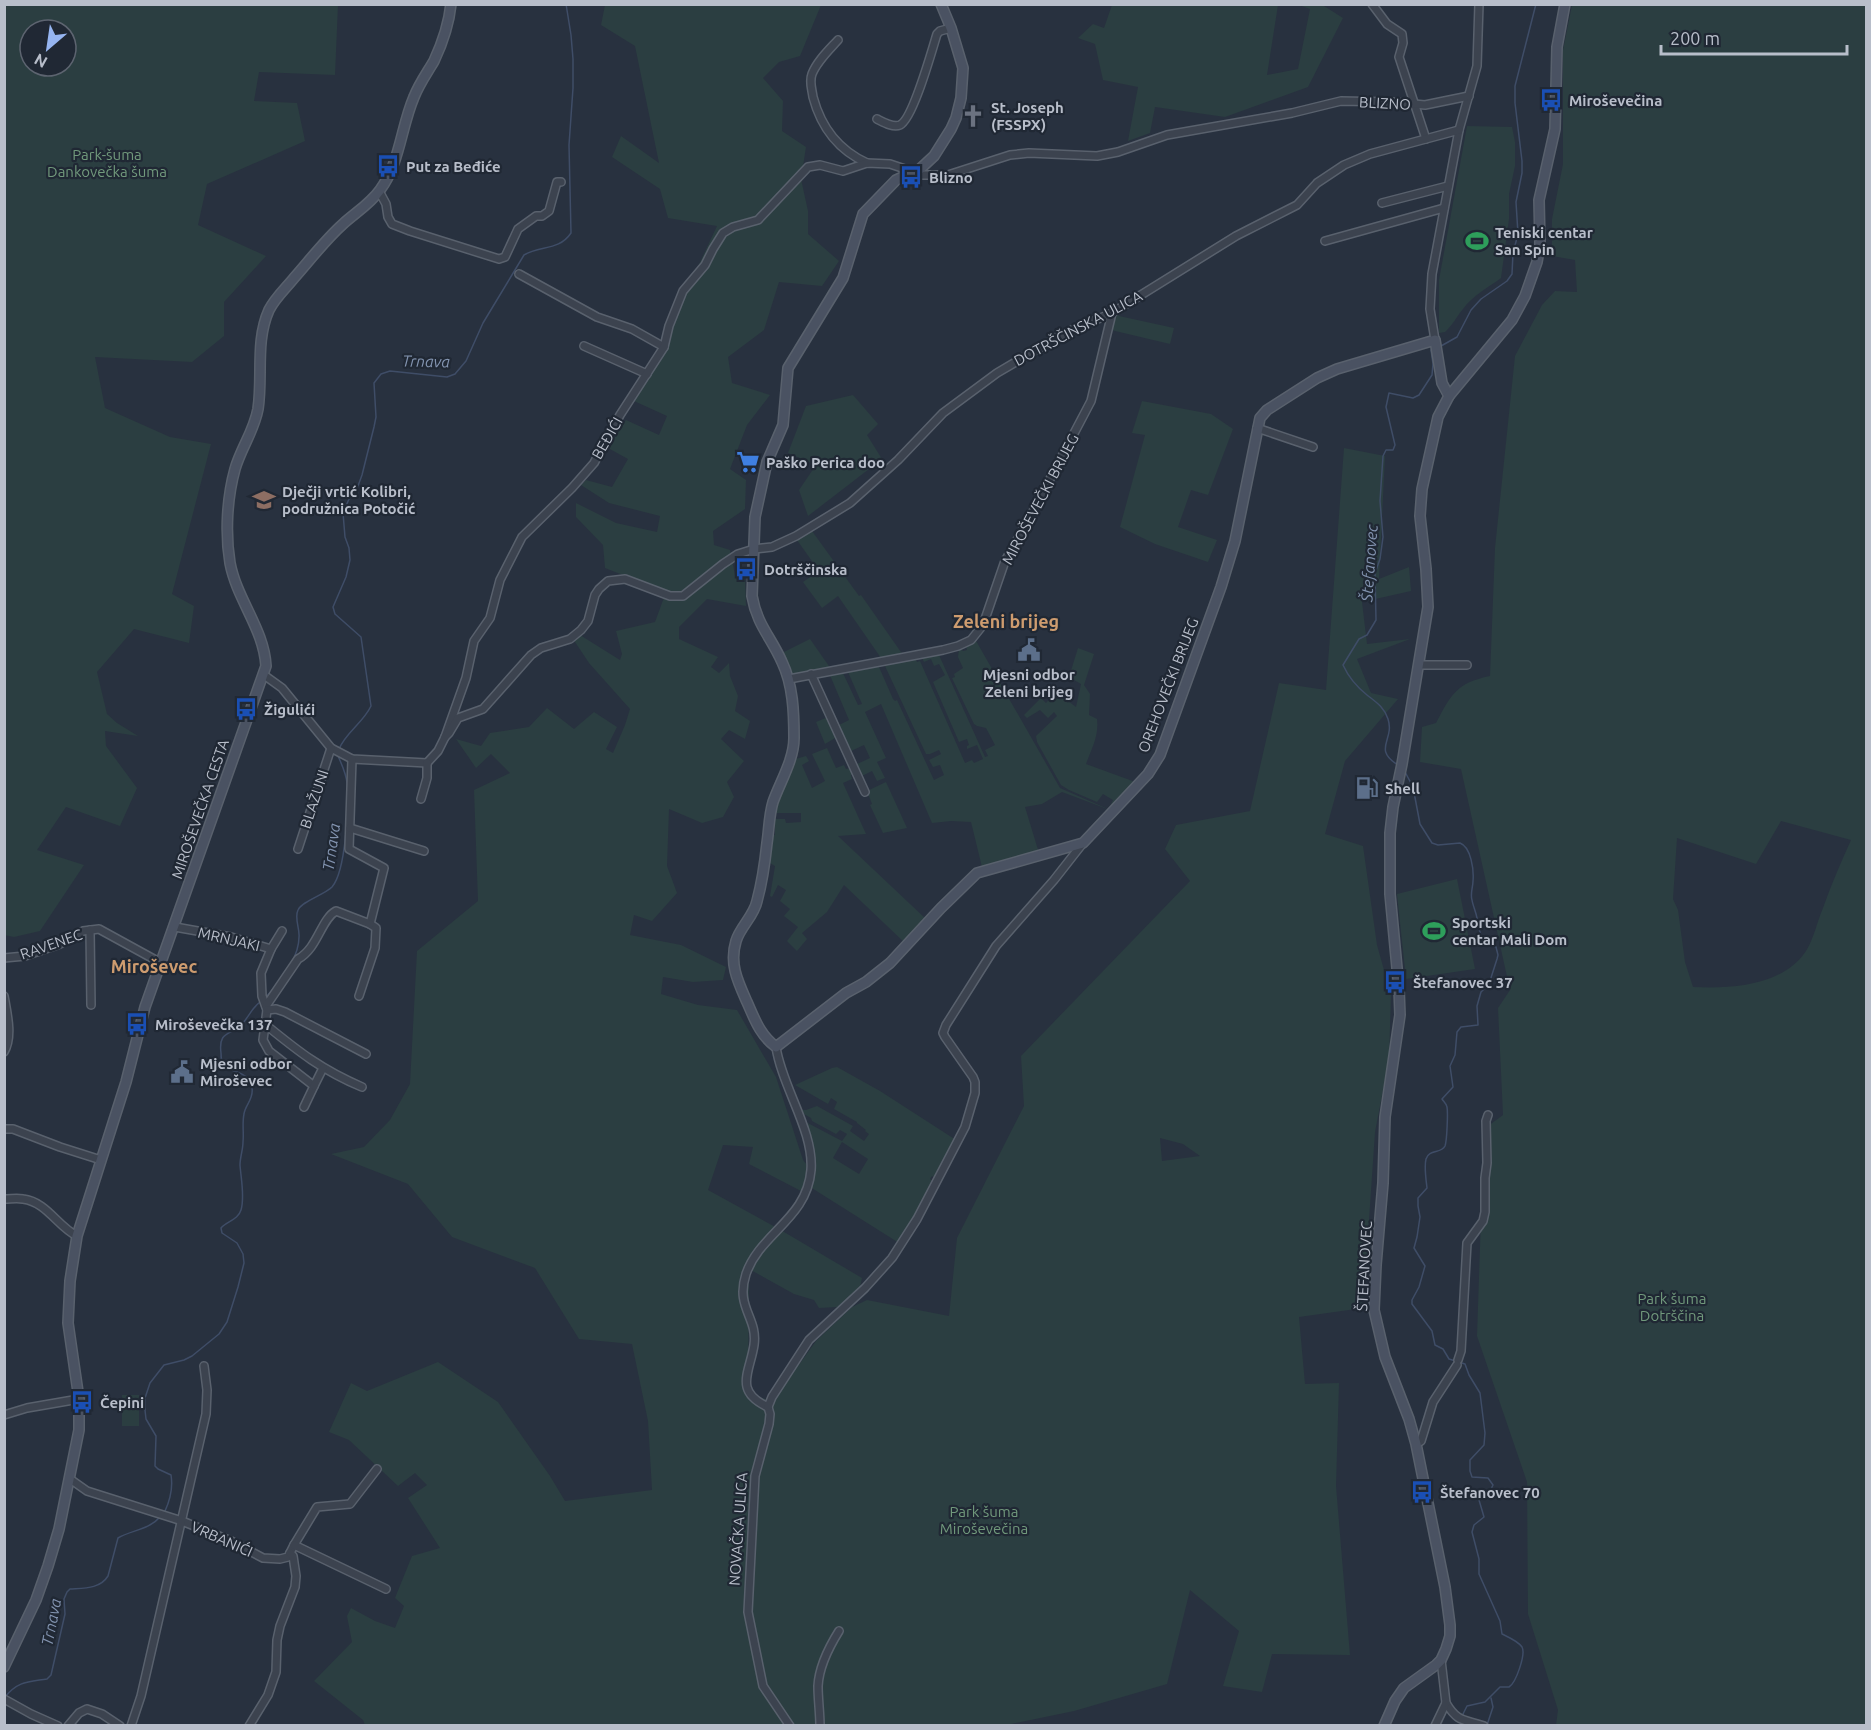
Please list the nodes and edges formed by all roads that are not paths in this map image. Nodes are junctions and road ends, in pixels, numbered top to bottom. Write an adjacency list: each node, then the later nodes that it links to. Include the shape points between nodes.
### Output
1 (451, 4): 17 (street, MIROŠEVEČKA CESTA, via 442,41 414,95 387,179)
2 (941, 4): 6 (street)
3 (1372, 4): 9 (street, via 1387,24 1402,34 1399,57)
4 (1479, 4): 8 (street, via 1477,66)
5 (1566, 4): 27 (street, via 1557,47 1555,129 1539,200 1537,262 1512,320)
6 (951, 28): 10 (street, via 937,34 905,120 895,125); 14 (street, via 963,68 959,110 934,156)
7 (838, 40): 13 (street, via 812,74 815,104 822,123 838,143)
8 (1469, 96): 9 (street, BLIZNO); 11 (street)
9 (1414, 105): 12 (street); 14 (street, BLIZNO, via 1341,101 1167,135 1097,156 1029,153 948,175 923,175)
10 (877, 119)
11 (1459, 130): 12 (street, DOTRŠČINSKA ULICA); 16 (street)
12 (1426, 139): 22 (street, DOTRŠČINSKA ULICA, via 1344,165 1317,183 1297,205 1236,236)
13 (867, 163): 14 (street, BLIZNO); 25 (street, BEĐIĆI, via 843,171 820,165 808,167 758,219 723,233 705,265 683,291)
14 (915, 171): 30 (street, via 896,180 863,214 840,285 788,368 784,419 765,471 754,524)
15 (561, 182): 17 (street, via 557,182 549,211 518,229 505,257 499,259 392,224)
16 (1448, 186): 18 (street); 19 (street)
17 (379, 191): 34 (street, MIROŠEVEČKA CESTA, via 341,225 279,295 264,323 258,407 235,468 228,537 231,565 241,596 262,642)
18 (1382, 203)
19 (1444, 208): 20 (street); 23 (street, via 1432,274 1430,309)
20 (1325, 241)
21 (519, 274): 25 (street, via 597,317 632,329)
22 (1112, 313): 30 (street, DOTRŠČINSKA ULICA, via 1065,333 997,373 943,413 850,503 796,536 771,547); 33 (street, MIROŠEVEČKI BRIJEG, via 1091,401 1005,561 983,625 975,636 943,650)
23 (1436, 345): 27 (street, via 1442,383); 28 (street, OREHOVEČKI BRIJEG, via 1337,369 1317,378 1267,410)
24 (584, 346): 26 (street)
25 (664, 347): 26 (street, BEĐIĆI)
26 (646, 374): 36 (street, BEĐIĆI, via 594,463 522,537 500,580 490,618 474,641 466,678)
27 (1449, 396): 32 (street, via 1438,417 1422,489 1420,522 1428,607)
28 (1257, 428): 29 (street); 43 (street, OREHOVEČKI BRIJEG, via 1232,550 1160,755 1148,774)
29 (1313, 447)
30 (754, 549): 35 (street, via 753,605); 36 (street, DOTRŠČINSKA ULICA, via 738,554 683,596 670,596 625,579 608,581 595,595 588,621 581,630 570,639 531,655 483,709 458,718)
31 (1467, 664): 32 (street)
32 (1419, 665): 76 (street, ŠTEFANOVEC, via 1393,807 1389,863 1400,1015 1385,1117 1374,1310 1385,1356)
33 (811, 674): 35 (street, MIROŠEVEČKI BRIJEG); 40 (street)
34 (264, 675): 37 (street, via 282,688); 47 (street, MIROŠEVEČKA CESTA)
35 (789, 679): 60 (street, via 793,751 771,810 757,902 736,938 733,953 735,977 758,1029)
36 (445, 737): 39 (street)
37 (335, 750): 38 (street); 44 (street, BLAŽUNI)
38 (352, 759): 39 (street); 42 (street)
39 (427, 763): 41 (street)
40 (865, 792)
41 (421, 799)
42 (350, 828): 45 (street); 46 (street, via 349,849 384,868)
43 (1083, 843): 60 (street, via 977,873 890,963); 74 (street, via 996,946 944,1029 945,1037 975,1082 975,1093 961,1138 925,1204 892,1258 809,1340)
44 (298, 849)
45 (424, 851)
46 (370, 924): 54 (street, via 376,928 375,948); 56 (street, via 336,911 331,914 316,941)
47 (175, 927): 50 (street, MRNJAKI); 52 (street, MIROŠEVEČKA CESTA)
48 (90, 930): 51 (street, RAVENEC, via 25,956); 52 (street, RAVENEC, via 99,929); 57 (street)
49 (282, 931): 50 (street)
50 (271, 949): 56 (street, MRNJAKI, via 261,973)
51 (4, 958)
52 (161, 963): 69 (street, MIROŠEVEČKA CESTA)
53 (4, 996): 55 (street)
54 (359, 996)
55 (5, 1004): 59 (street)
56 (265, 1004): 58 (street, MRNJAKI); 62 (street)
57 (91, 1005)
58 (266, 1024): 63 (street); 64 (street, MRNJAKI, via 263,1040 269,1051)
59 (6, 1032): 61 (street, via 9,1044)
60 (776, 1047): 74 (street, via 807,1142 811,1167 795,1212 760,1248 744,1282 742,1300 754,1342 746,1384 754,1399)
61 (4, 1052)
62 (366, 1054)
63 (323, 1068): 64 (street); 65 (street)
64 (314, 1086): 66 (street)
65 (362, 1087)
66 (304, 1107)
67 (1488, 1115): 76 (street, via 1485,1212 1467,1243 1461,1351 1433,1402 1421,1441)
68 (4, 1129): 69 (street)
69 (101, 1160): 71 (street, MIROŠEVEČKA CESTA)
70 (4, 1199): 71 (street, via 39,1204)
71 (77, 1236): 73 (street, MIROŠEVEČKA CESTA, via 68,1323)
72 (204, 1366): 79 (street, via 206,1414)
73 (79, 1399): 75 (street); 78 (street, MIROŠEVEČKA CESTA, via 79,1430)
74 (768, 1407): 93 (street, NOVAČKA ULICA, via 769,1424 755,1476 748,1612 763,1686)
75 (4, 1415)
76 (1416, 1444): 84 (street, ŠTEFANOVEC, via 1449,1613 1450,1636)
77 (377, 1469): 80 (street, via 350,1504 317,1507)
78 (70, 1479): 79 (street, VRBANIĆI, via 87,1491); 85 (street, MIROŠEVEČKA CESTA, via 48,1566)
79 (182, 1521): 81 (street, VRBANIĆI, via 263,1558 280,1559); 91 (street)
80 (294, 1545): 81 (street); 82 (street)
81 (290, 1552): 92 (street, via 295,1587 280,1626 276,1672 268,1695)
82 (386, 1589)
83 (839, 1631): 94 (street, via 818,1684)
84 (1441, 1660): 87 (street); 95 (street, via 1400,1693)
85 (4, 1667)
86 (5, 1699): 88 (street)
87 (1446, 1703): 96 (street); 97 (street, via 1461,1720)
88 (58, 1725)
89 (68, 1725): 90 (street, via 87,1709)
90 (120, 1725)
91 (132, 1725)
92 (249, 1725)
93 (790, 1725)
94 (820, 1725)
95 (1384, 1725)
96 (1435, 1725)
97 (1484, 1725)

